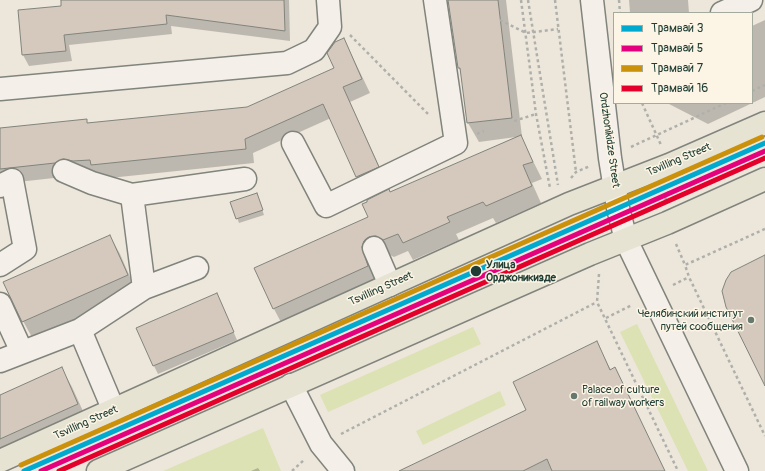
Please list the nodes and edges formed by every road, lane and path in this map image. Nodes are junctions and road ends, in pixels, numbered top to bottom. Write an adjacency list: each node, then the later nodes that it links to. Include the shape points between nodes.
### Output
1 (328, 0): 14 (street)
2 (435, 0): 26 (street)
3 (521, 0): 17 (path)
4 (528, 0): 16 (path)
5 (555, 0): 15 (path)
6 (592, 0): 32 (street, Ordzhonikidze Street)
7 (619, 0): 10 (path)
8 (713, 0): 11 (street)
9 (751, 0): 12 (street)
10 (620, 12)
11 (714, 12)
12 (724, 12)
13 (500, 20): 17 (path)
14 (330, 27): 19 (street, via 314,50 287,63); 26 (path, via 347,32)
15 (558, 29): 16 (path); 28 (path)
16 (532, 32): 17 (path); 35 (path)
17 (526, 33): 21 (path)
18 (765, 85): 20 (path)
19 (0, 89)
20 (753, 91)
21 (536, 114): 22 (path); 33 (path)
22 (514, 121)
23 (765, 123): 32 (main road, Tsvilling Street)
24 (484, 132): 26 (path)
25 (293, 143): 26 (street, via 326,206)
26 (456, 143)
27 (64, 170): 34 (street, via 92,183)
28 (576, 172)
29 (245, 178): 34 (street)
30 (765, 179): 37 (main road)
31 (0, 186): 40 (street, via 12,180 25,249)
32 (615, 187): 35 (main road, Tsvilling Street); 37 (street, Ordzhonikidze Street)
33 (550, 189)
34 (132, 195): 43 (street)
35 (564, 197): 39 (path); 42 (main road, Tsvilling Street)
36 (765, 229): 51 (path, via 685,265)
37 (626, 240): 39 (main road); 58 (street, Ordzhonikidze Street)
38 (374, 248): 42 (street)
39 (590, 254): 44 (path, via 600,276); 49 (main road)
40 (0, 265)
41 (197, 268): 43 (street)
42 (390, 285): 50 (main road, Tsvilling Street)
43 (144, 288): 46 (street)
44 (597, 302): 52 (path); 57 (path)
45 (0, 304): 47 (street)
46 (80, 330): 47 (street); 50 (street)
47 (22, 352): 48 (street)
48 (0, 361)
49 (290, 385): 52 (street); 54 (main road)
50 (114, 410): 53 (main road, Tsvilling Street)
51 (765, 436)
52 (321, 444): 55 (path); 56 (street)
53 (0, 461)
54 (98, 471)
55 (292, 471)
56 (343, 471)
57 (678, 471)
58 (737, 471)

